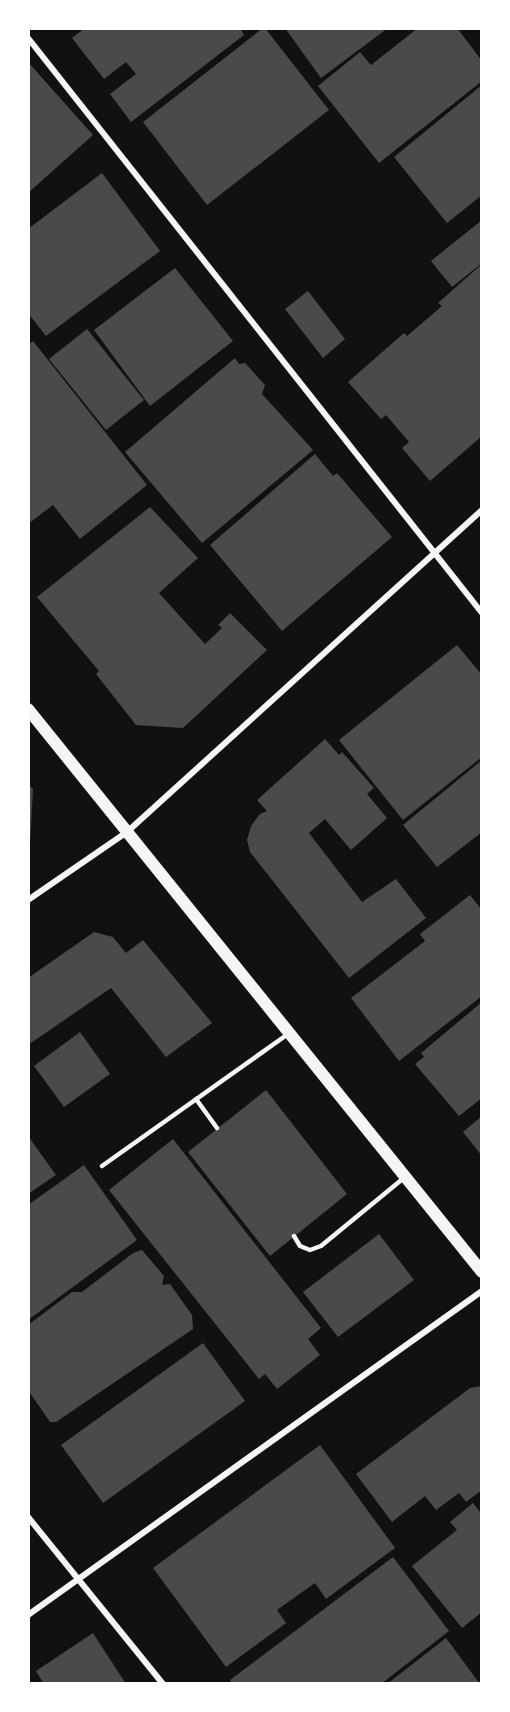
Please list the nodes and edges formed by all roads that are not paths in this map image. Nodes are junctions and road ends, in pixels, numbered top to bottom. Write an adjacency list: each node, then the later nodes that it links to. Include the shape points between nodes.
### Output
1 (28, 38): 3 (street)
2 (482, 510): 3 (street)
3 (434, 553): 4 (street); 6 (street)
4 (482, 613)
5 (28, 709): 6 (main road)
6 (128, 832): 7 (street); 8 (main road)
7 (28, 900)
8 (290, 1034): 9 (lane); 12 (main road)
9 (196, 1099): 10 (lane); 11 (lane)
10 (217, 1128)
11 (102, 1166)
12 (405, 1177): 13 (lane, via 321,1246 310,1250 300,1246); 14 (main road)
13 (294, 1236)
14 (482, 1272)
15 (482, 1291): 17 (street)
16 (28, 1517): 17 (street)
17 (80, 1580): 18 (street); 19 (street)
18 (28, 1615)
19 (164, 1683)

